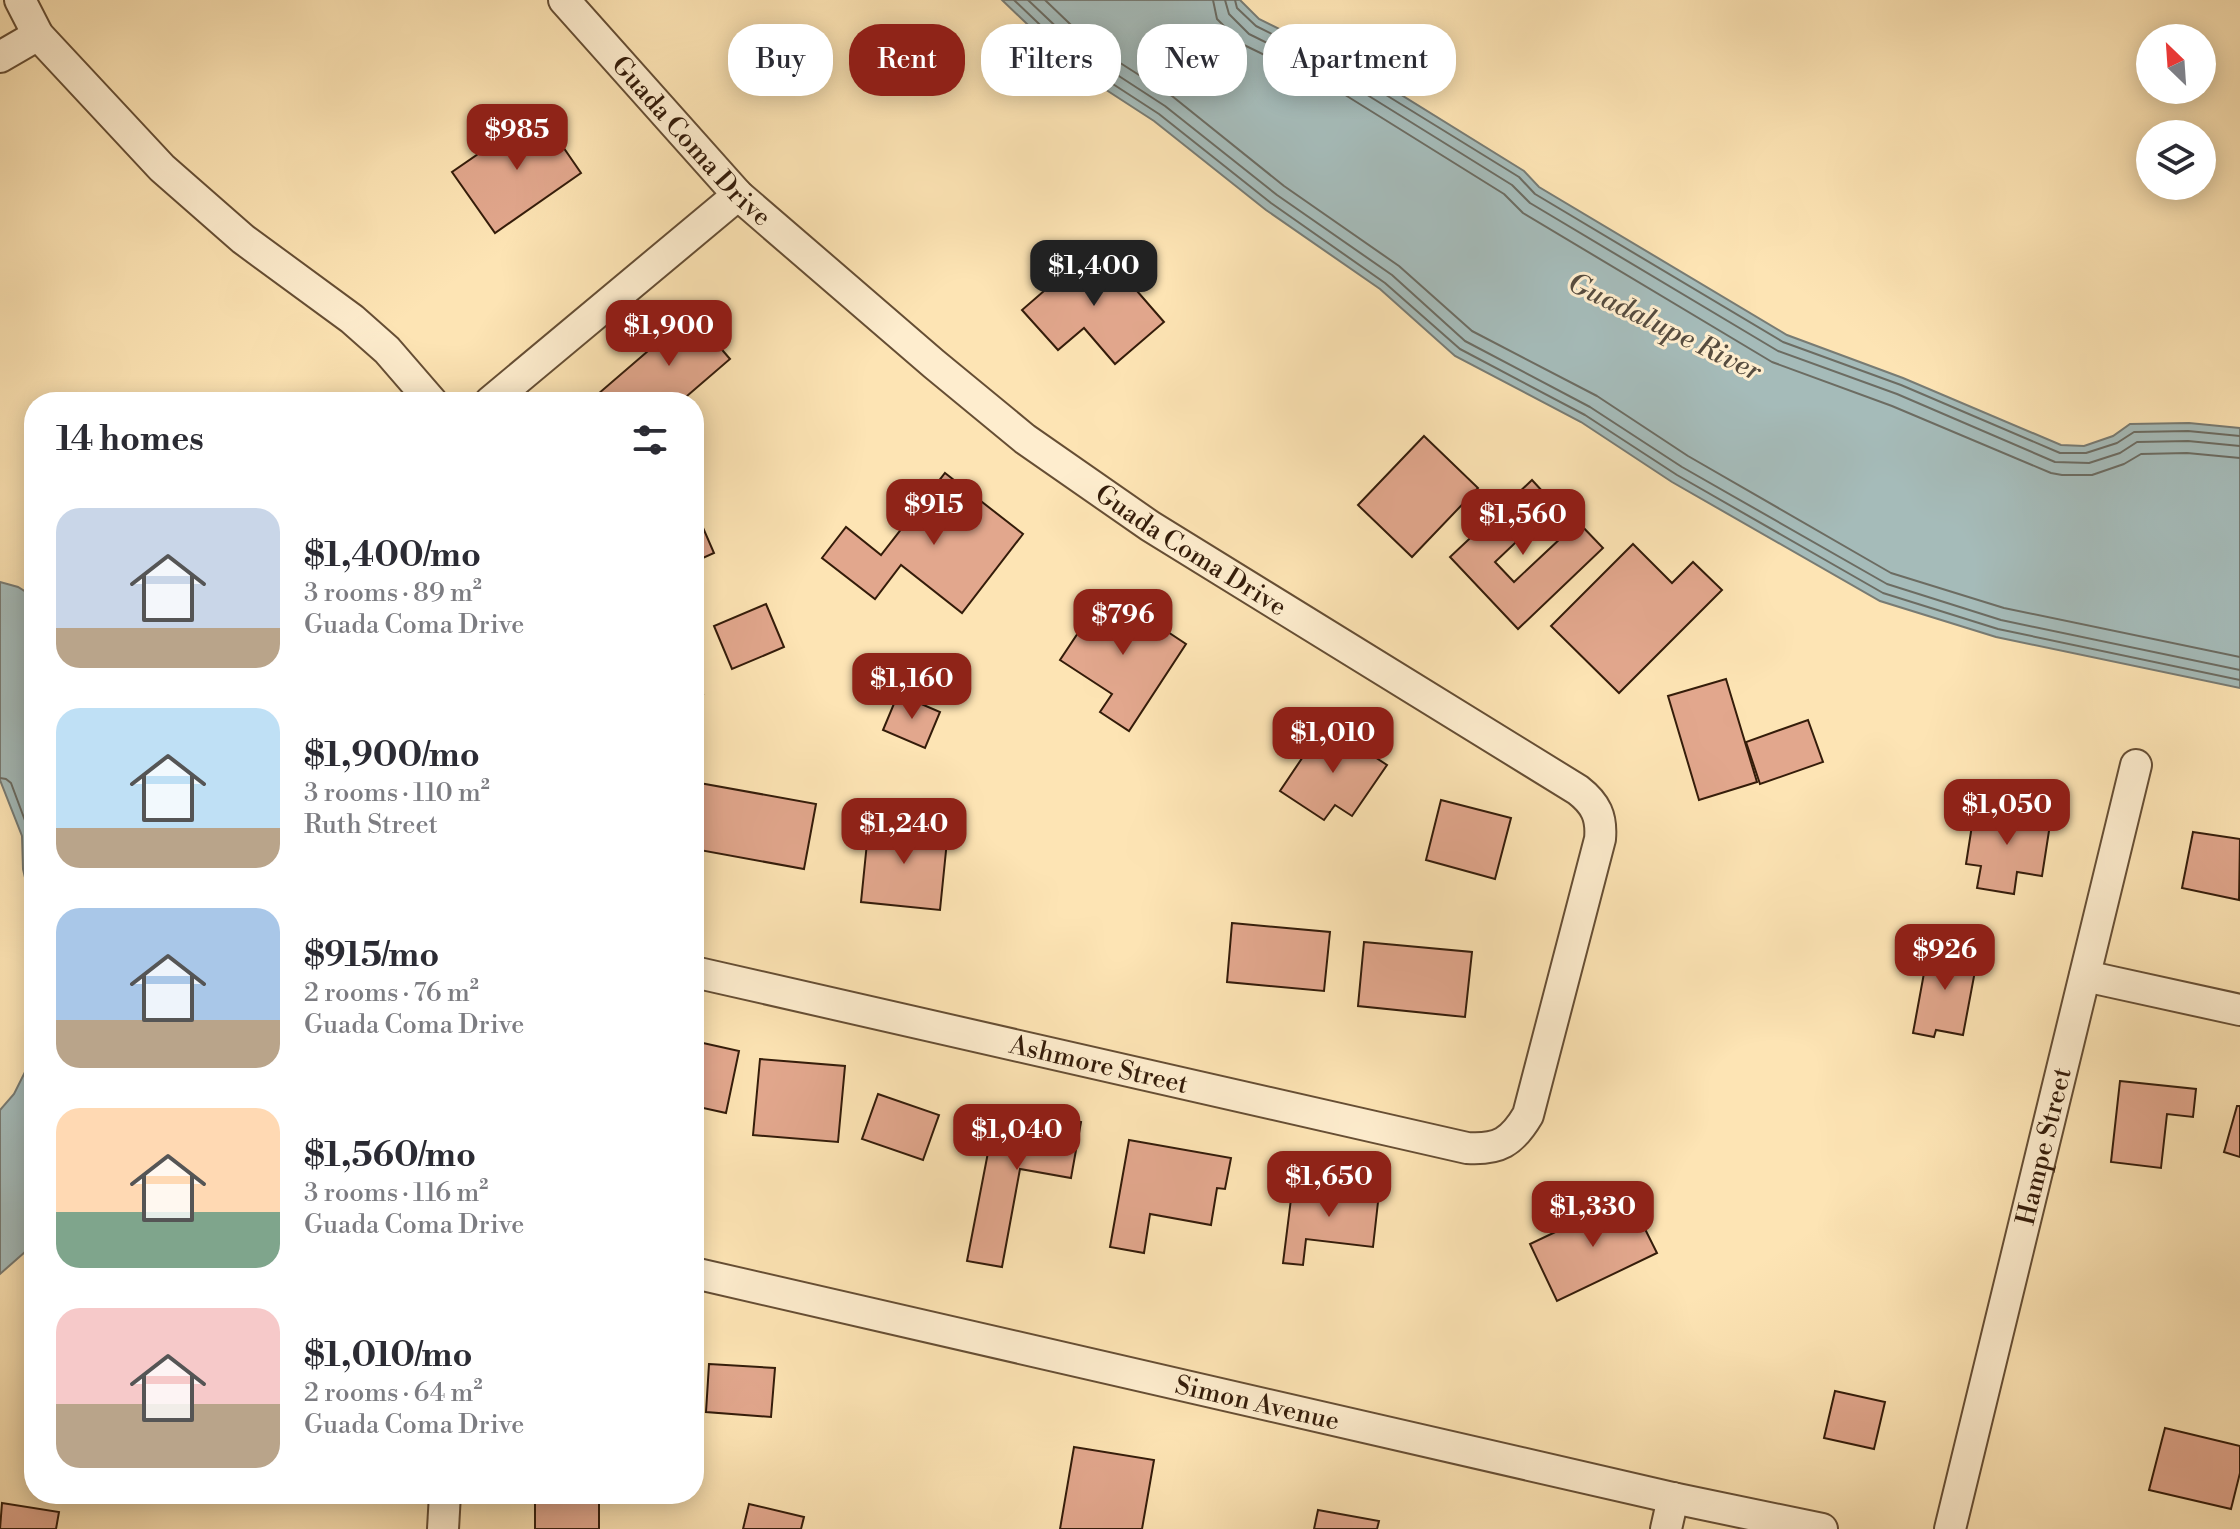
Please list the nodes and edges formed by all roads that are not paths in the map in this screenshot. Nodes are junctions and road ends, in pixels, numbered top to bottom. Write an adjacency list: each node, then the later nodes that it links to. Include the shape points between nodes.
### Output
1 (20, 0): 3 (street)
2 (564, 0): 5 (street, Guada Coma Drive)
3 (38, 35): 4 (street); 6 (street, via 162,168 243,239 352,319)
4 (0, 57)
5 (738, 195): 7 (street); 12 (street, Guada Coma Drive, via 1025,439 1150,526 1589,798 1598,811 1600,839 1528,1115)
6 (423, 392)
7 (502, 392)
8 (2136, 765): 10 (street, Hampe Street)
9 (704, 974): 12 (street, Ashmore Street, via 1467,1148)
10 (2085, 976): 11 (street); 19 (street, Hampe Street)
11 (2240, 1010)
12 (1503, 1144)
13 (704, 1275): 14 (street, Simon Avenue)
14 (1673, 1498): 17 (street); 18 (street, Simon Avenue)
15 (444, 1504): 16 (street)
16 (443, 1529)
17 (1666, 1529)
18 (1822, 1529)
19 (1950, 1529)

